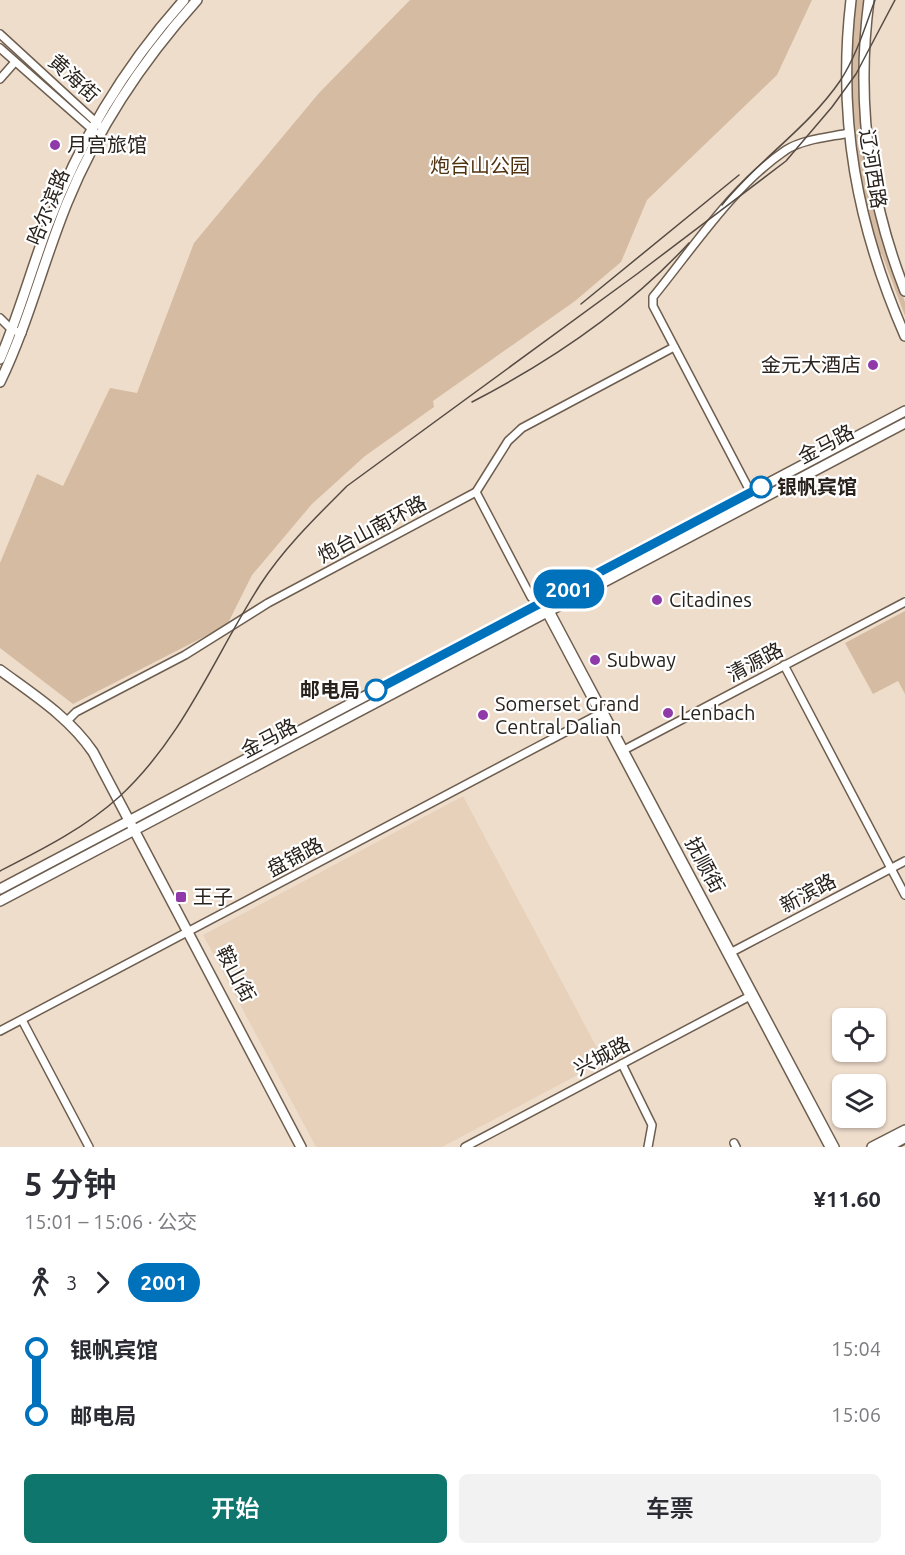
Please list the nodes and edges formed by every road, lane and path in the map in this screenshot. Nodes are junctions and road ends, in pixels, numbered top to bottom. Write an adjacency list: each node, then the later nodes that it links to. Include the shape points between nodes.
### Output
1 (184, 0): 9 (main road, 哈尔滨路, via 142,51)
2 (197, 0): 11 (main road, 哈尔滨路, via 138,73)
3 (851, 0): 12 (main road, 辽河西路, via 846,86)
4 (869, 0): 13 (main road, 辽河西路, via 863,85 866,130 879,212)
5 (0, 34): 9 (street, 黄海街)
6 (0, 48): 7 (street, 黄海街)
7 (15, 62): 8 (street); 10 (street, 黄海街)
8 (0, 80)
9 (97, 121): 10 (main road, 哈尔滨路); 11 (street, 黄海街)
10 (92, 130): 11 (street, 黄海街); 15 (main road, 哈尔滨路, via 59,196)
11 (102, 132): 15 (main road, 哈尔滨路, via 64,210)
12 (849, 133): 16 (main road, 辽河西路, via 864,226); 17 (street, via 788,149 745,185 654,297 653,306)
13 (905, 291)
14 (0, 318): 15 (street)
15 (17, 331): 18 (main road, 哈尔滨路); 19 (main road, 哈尔滨路)
16 (905, 336)
17 (674, 347): 23 (street, 炮台山南环路, via 522,428 508,441); 24 (street)
18 (0, 359)
19 (0, 382)
20 (905, 405): 22 (main road)
21 (905, 411): 22 (main road, 金马路)
22 (899, 424): 24 (main road, 金马路); 27 (main road, 金马路)
23 (476, 492): 26 (street, 抚顺街, via 531,597); 31 (street, 炮台山南环路, via 268,603 211,640 76,712)
24 (751, 493): 26 (main road, 金马路)
25 (905, 602): 28 (street, 清源路)
26 (539, 605): 27 (street, 抚顺街); 33 (main road, 金马路)
27 (549, 611): 30 (street, 抚顺街); 34 (main road, 金马路)
28 (784, 665): 32 (street, 清源路); 36 (street)
29 (0, 670): 31 (main road, 鞍山街)
30 (602, 712): 32 (street, 抚顺街); 40 (street, 盘锦路)
31 (67, 721): 33 (main road, 鞍山街, via 93,752)
32 (622, 751): 41 (street, 抚顺街)
33 (131, 820): 34 (main road, 鞍山街); 37 (main road, 金马路)
34 (136, 829): 39 (main road, 金马路); 40 (main road, 鞍山街)
35 (905, 861): 36 (street, 新滨路)
36 (891, 868): 38 (street); 41 (street, 新滨路)
37 (0, 889)
38 (905, 895)
39 (0, 901)
40 (190, 931): 43 (street, 盘锦路); 50 (main road, 鞍山街); 51 (main road, 鞍山街)
41 (730, 953): 42 (street, 抚顺街)
42 (752, 995): 45 (street, 兴城路); 54 (street, 抚顺街); 55 (street, 抚顺街)
43 (22, 1020): 44 (street, 盘锦路); 49 (street)
44 (0, 1031)
45 (622, 1064): 52 (street, 兴城路); 53 (street, via 652,1125)
46 (905, 1130): 56 (main road)
47 (905, 1137): 57 (main road)
48 (905, 1144): 58 (main road)
49 (89, 1147)
50 (301, 1147)
51 (307, 1147)
52 (465, 1147)
53 (648, 1147)
54 (829, 1147)
55 (835, 1147)
56 (872, 1147)
57 (887, 1147)
58 (900, 1147)

